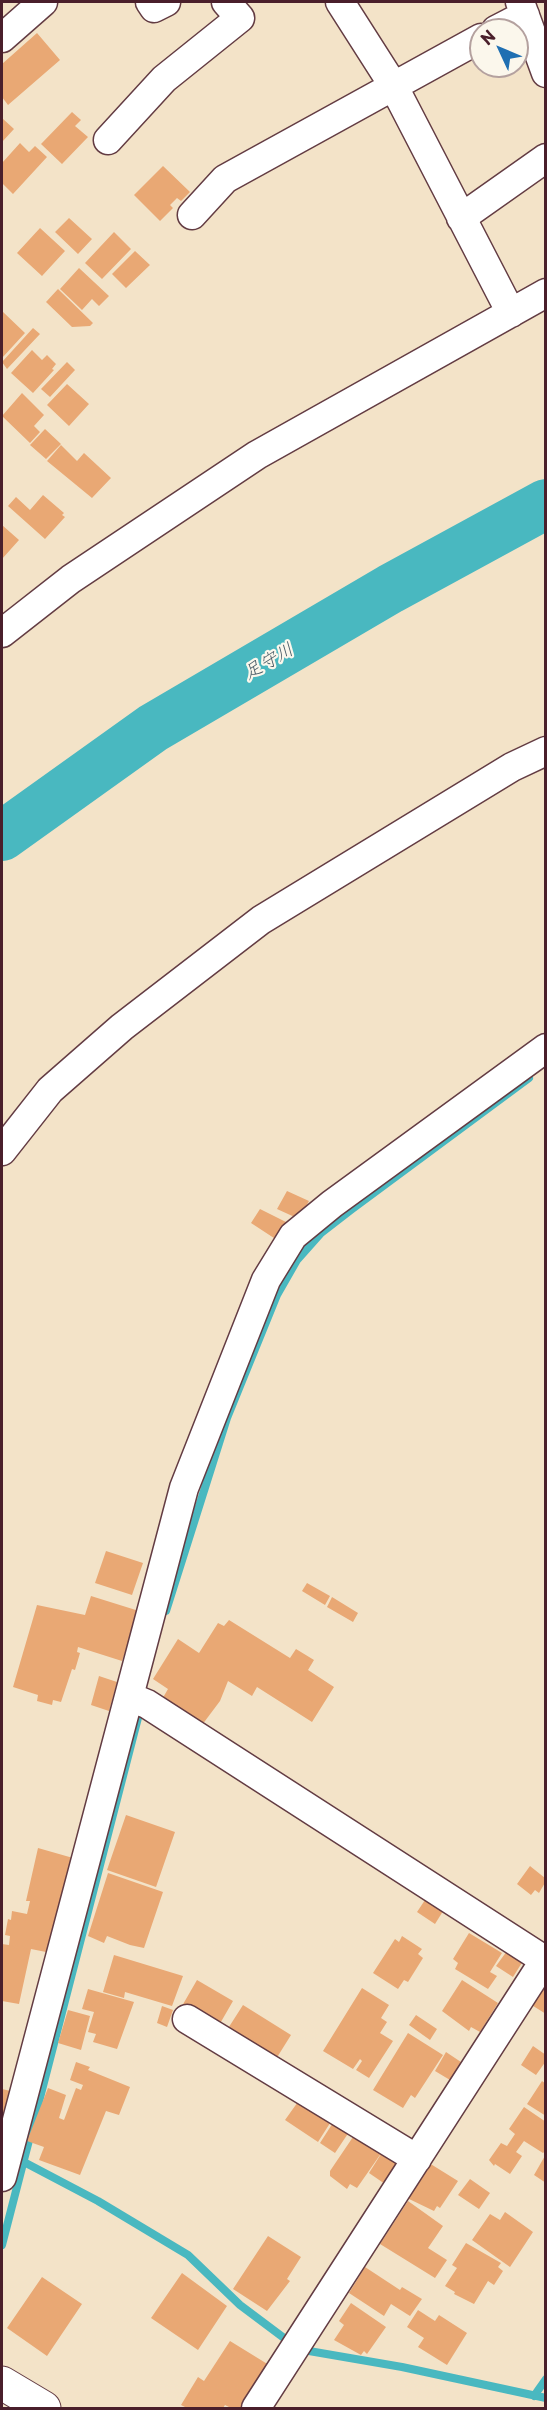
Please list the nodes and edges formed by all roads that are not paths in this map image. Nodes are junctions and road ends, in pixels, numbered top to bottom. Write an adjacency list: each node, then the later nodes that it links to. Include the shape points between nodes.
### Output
1 (43, 2): 8 (street)
2 (150, 2): 3 (street, via 154,8)
3 (166, 2)
4 (340, 2): 11 (street)
5 (230, 3): 12 (street, via 240,18 164,79)
6 (522, 8): 7 (street); 10 (street)
7 (510, 18)
8 (2, 38)
9 (469, 44): 11 (street)
10 (546, 73)
11 (393, 85): 14 (street, via 225,179); 15 (street)
12 (108, 140)
13 (546, 158): 15 (street)
14 (192, 215)
15 (461, 218): 17 (street)
16 (546, 294): 17 (street)
17 (511, 313): 18 (street, via 257,455 71,579)
18 (2, 633)
19 (546, 751): 21 (street, via 512,767 261,920 122,1027 50,1090)
20 (546, 1048): 22 (street, via 293,1236 266,1280 184,1488)
21 (2, 1151)
22 (138, 1700): 23 (street); 26 (street)
23 (545, 1960): 25 (street)
24 (187, 2019): 25 (street)
25 (417, 2159): 29 (street)
26 (2, 2177)
27 (2, 2383): 28 (main road)
28 (44, 2409)
29 (256, 2409)

